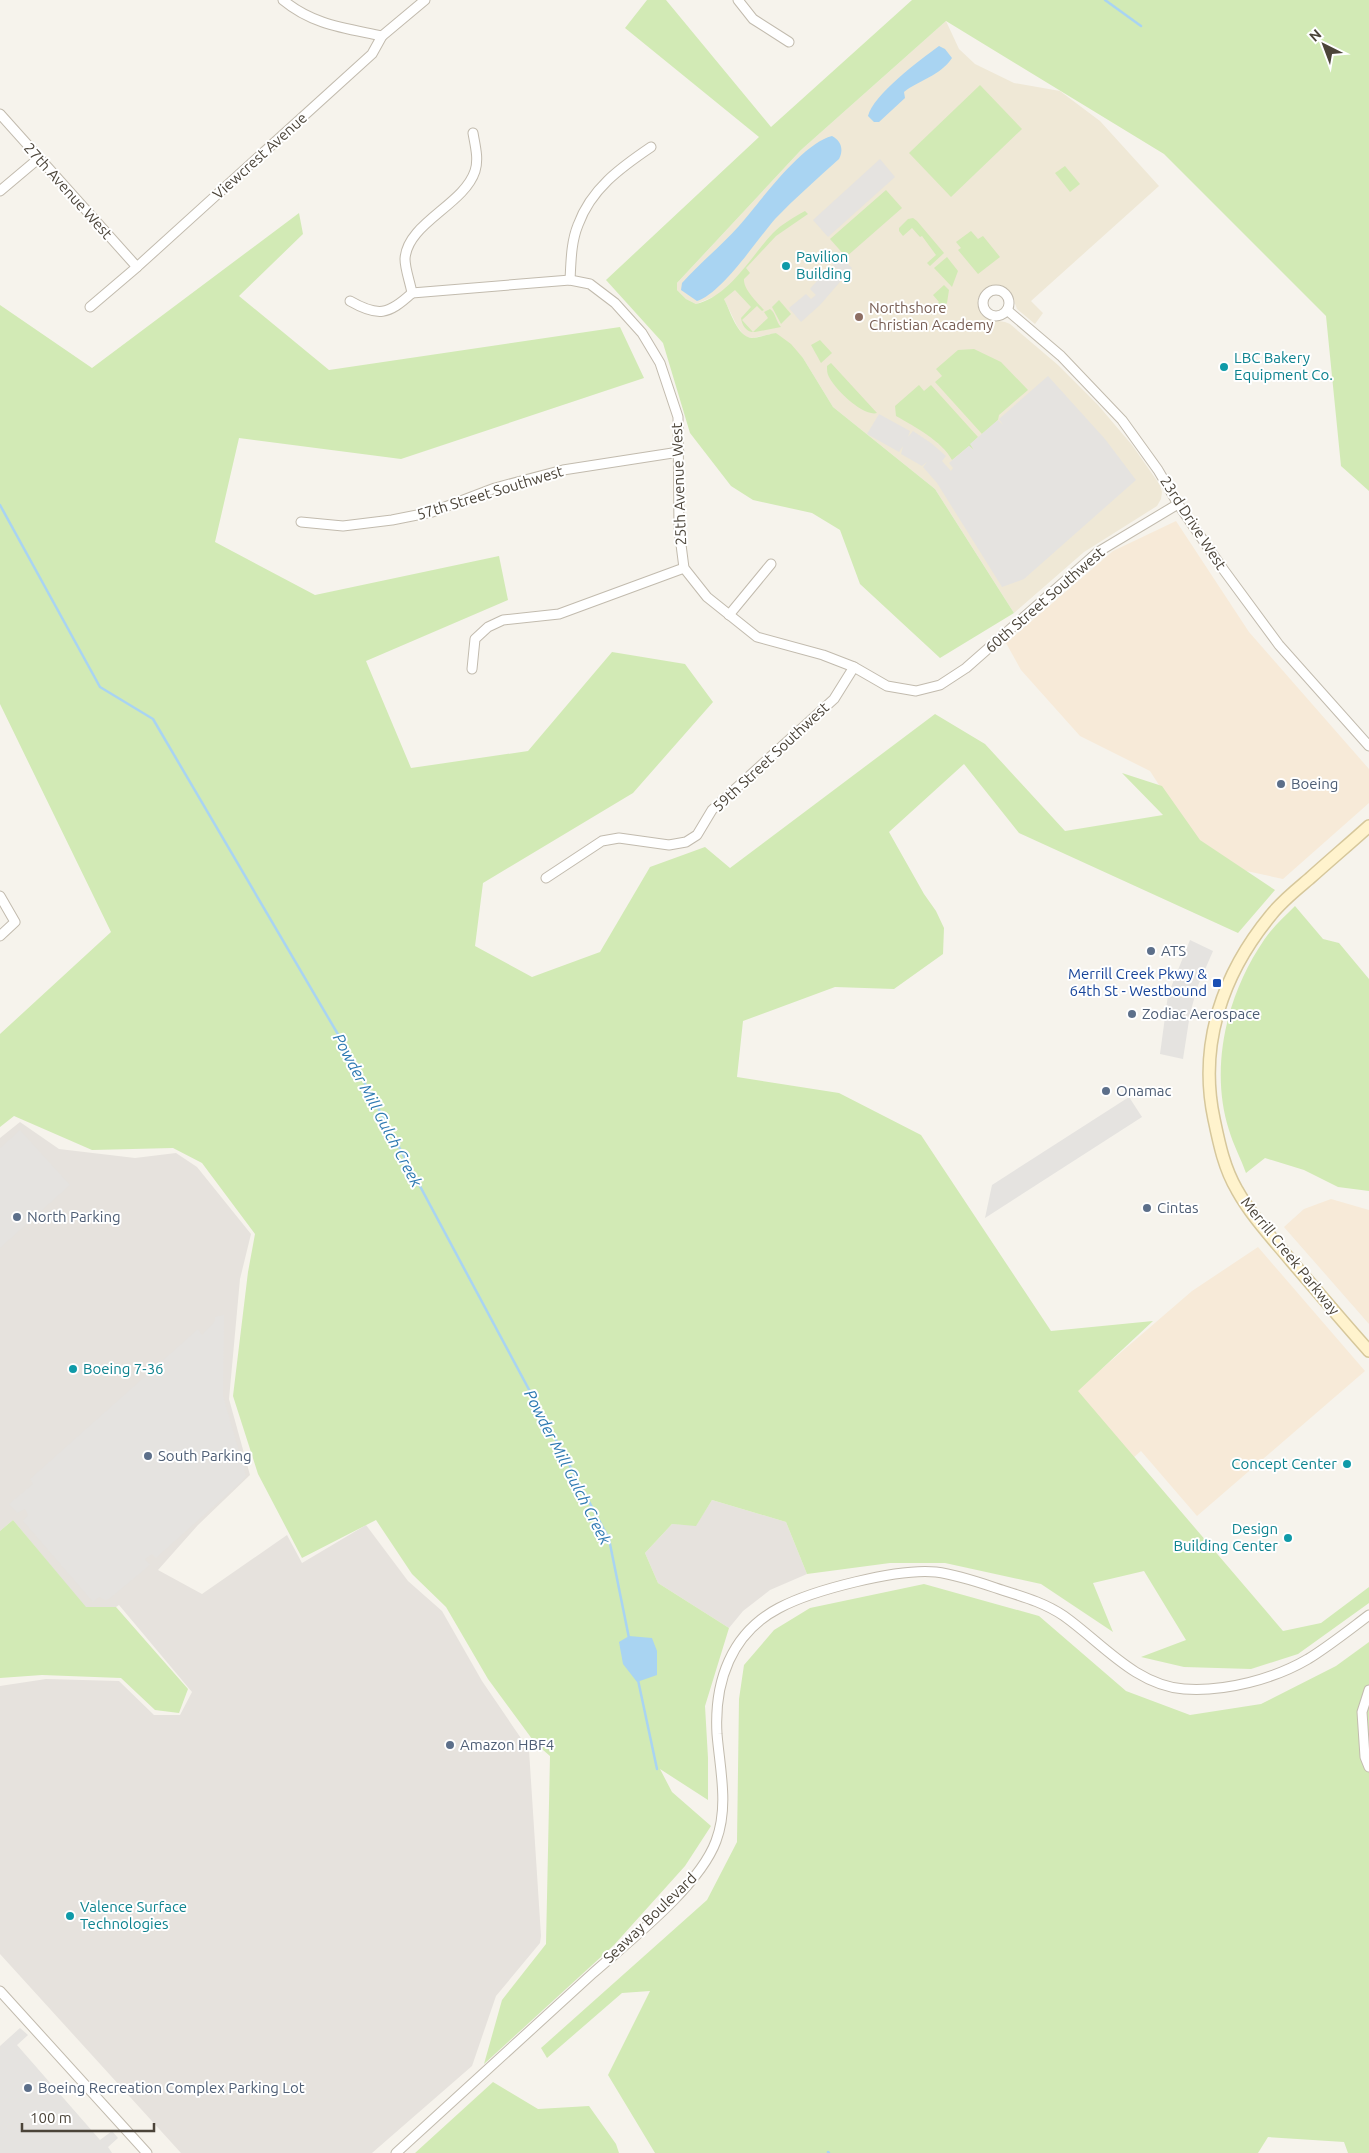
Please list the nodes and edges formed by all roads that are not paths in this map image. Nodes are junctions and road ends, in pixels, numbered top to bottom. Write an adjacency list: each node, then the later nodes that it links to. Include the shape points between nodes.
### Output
1 (283, 0): 4 (street, via 299,13 321,22)
2 (425, 0): 4 (street, Viewcrest Avenue)
3 (738, 0): 5 (street, via 753,19)
4 (382, 36): 11 (street, Viewcrest Avenue, via 372,54)
5 (788, 42)
6 (0, 114): 9 (street, 27th Avenue West)
7 (472, 133): 13 (street, via 476,169 468,186 414,236 405,258)
8 (651, 147): 12 (street, via 619,168 595,193 577,226)
9 (38, 159): 10 (street); 11 (street, 27th Avenue West)
10 (0, 191)
11 (137, 267): 15 (street, Viewcrest Avenue)
12 (570, 280): 13 (street, 25th Avenue West); 17 (street, 25th Avenue West, via 590,284 615,303 642,333 660,363 678,417)
13 (412, 292): 14 (street, via 396,307 380,312 367,311)
14 (350, 301)
15 (90, 307)
16 (1007, 310): 18 (street, 23rd Drive West, via 1061,356 1122,420)
17 (679, 452): 19 (street, 57th Street Southwest, via 563,470 495,488 432,512 392,520 343,526); 21 (street, 25th Avenue West, via 679,529)
18 (1178, 504): 23 (street, 60th Street Southwest, via 1098,552 966,668 940,685 916,692 887,686); 25 (street, 23rd Drive West, via 1279,645)
19 (302, 522)
20 (771, 564): 22 (street)
21 (684, 568): 22 (street, via 707,597); 24 (street, via 559,614 503,620 488,627 475,640)
22 (729, 615): 23 (street, via 757,637)
23 (854, 667): 27 (street, 59th Street Southwest, via 834,699 712,810 698,835 686,842 669,845 619,838 602,841)
24 (472, 669)
25 (1369, 746)
26 (1369, 826): 30 (street, Merrill Creek Parkway, via 1272,914 1253,938 1221,997 1214,1021 1208,1079 1219,1143 1236,1190 1257,1221)
27 (546, 878)
28 (0, 896): 29 (street, via 15,922)
29 (0, 936)
30 (1369, 1351)
31 (1369, 1615): 36 (street, Seaway Boulevard, via 1309,1659 1277,1674 1212,1689 1184,1689 1126,1666 1048,1606 937,1572 896,1575 826,1590 798,1598 775,1610 743,1636 729,1656 719,1686 717,1733 723,1779 721,1822 716,1842 692,1882)
32 (1369, 1690): 33 (street, via 1362,1712 1365,1757)
33 (1369, 1767)
34 (0, 1992): 35 (street)
35 (147, 2153)
36 (396, 2153)

